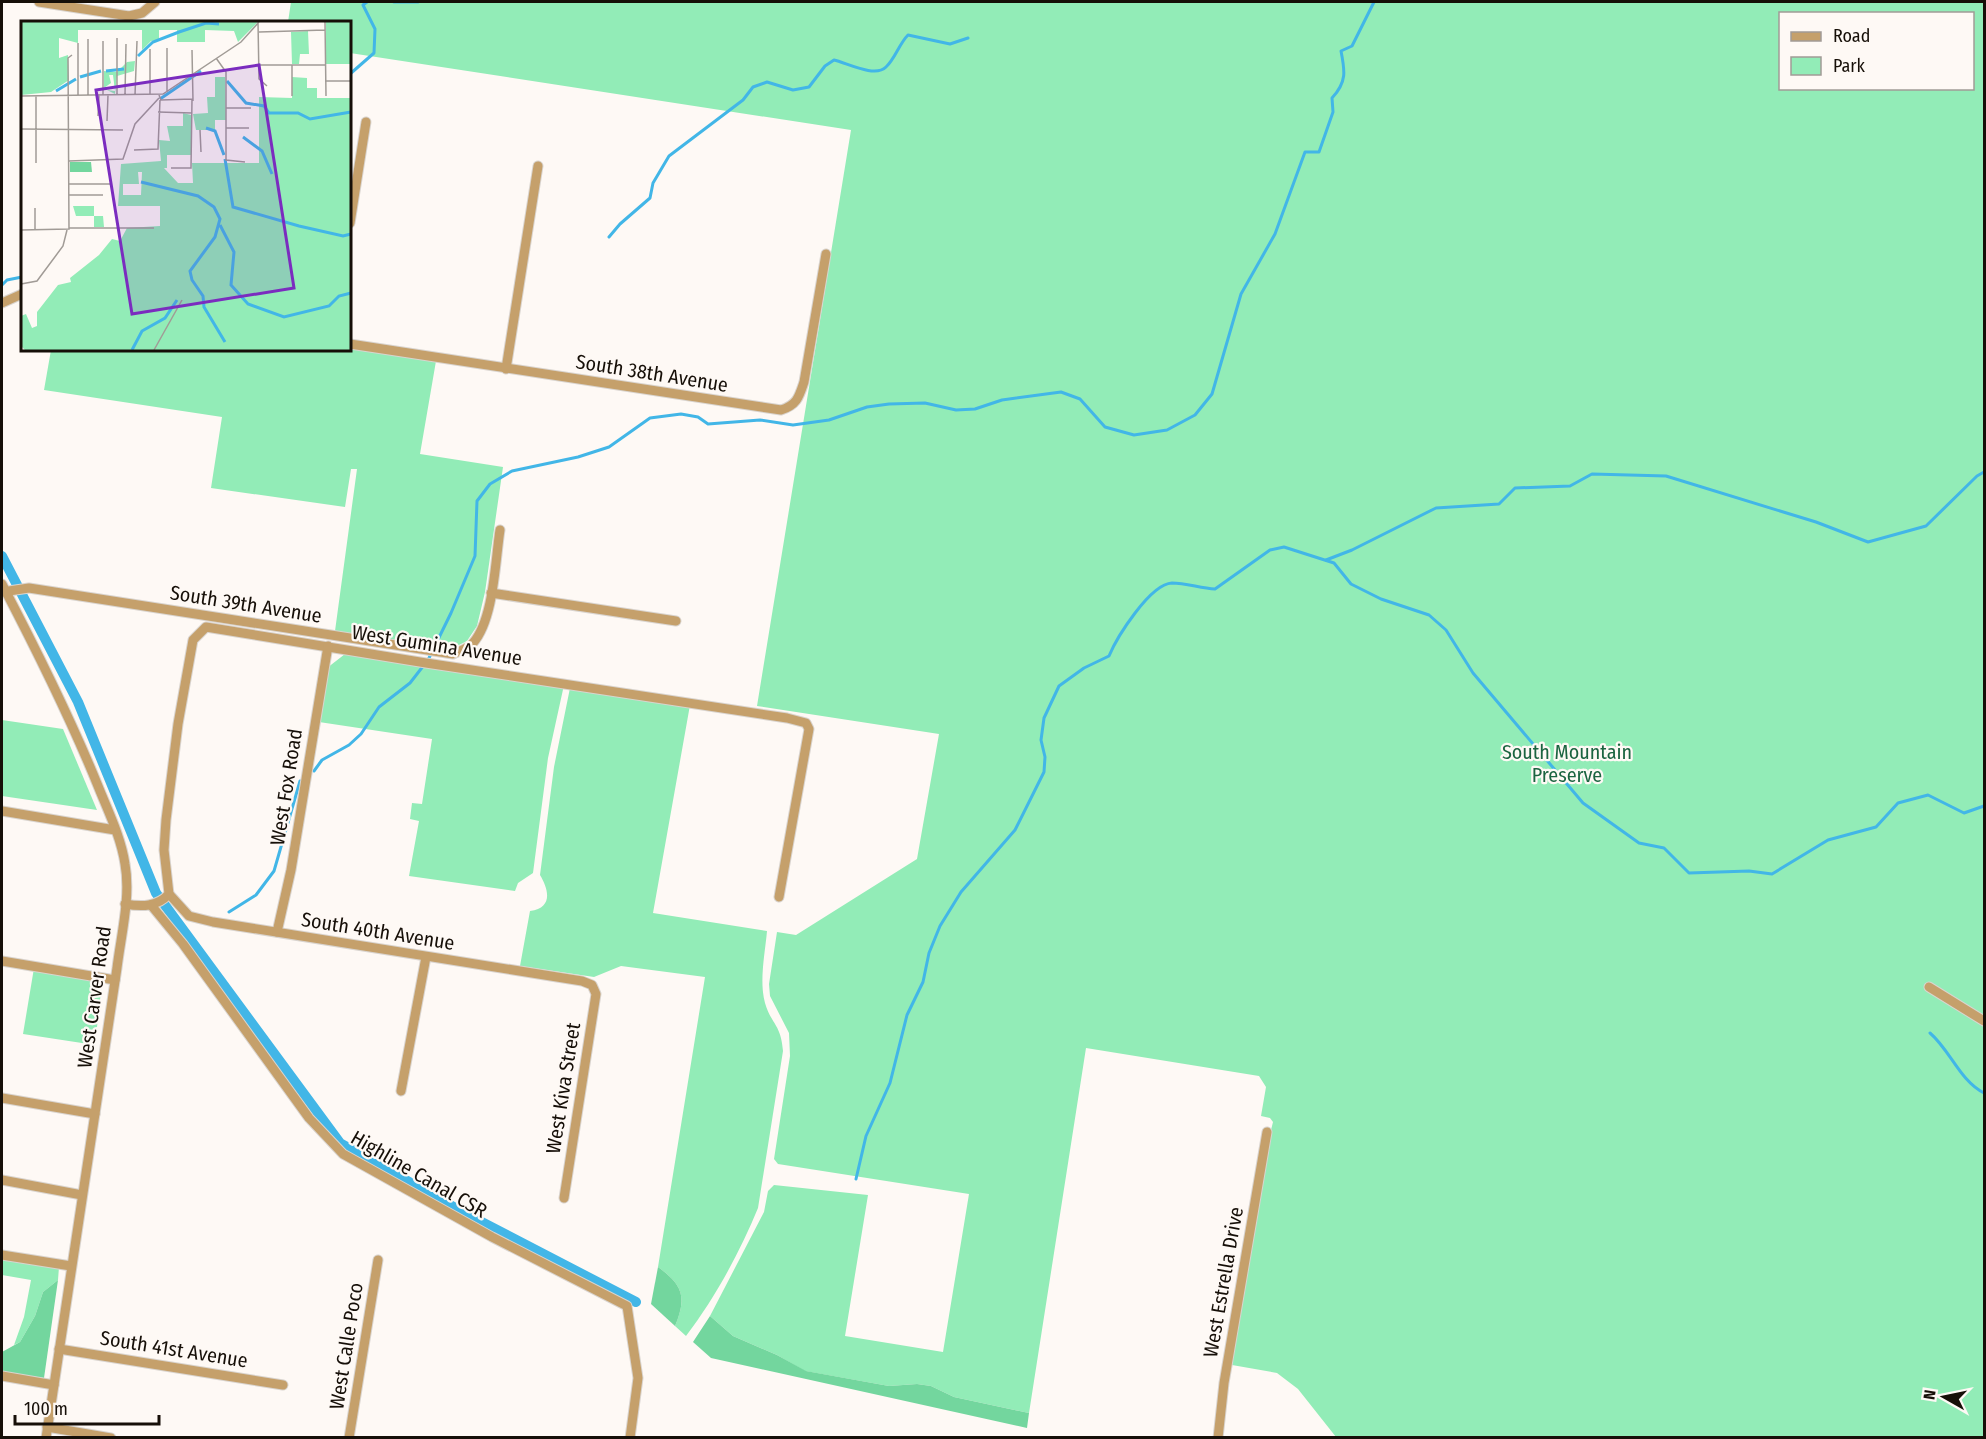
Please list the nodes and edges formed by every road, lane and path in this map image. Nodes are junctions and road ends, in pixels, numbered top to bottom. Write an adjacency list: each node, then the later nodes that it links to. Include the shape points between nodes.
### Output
1 (39, 2): 2 (street, via 129,16 142,13)
2 (155, 2)
3 (366, 122): 5 (street)
4 (538, 166): 10 (street)
5 (351, 217)
6 (826, 254): 10 (street, South 38th Avenue, via 804,382 799,398 781,411)
7 (21, 294): 8 (street)
8 (2, 303)
9 (351, 344): 10 (street, South 38th Avenue)
10 (506, 369)
11 (500, 530): 13 (street, South 39th Avenue)
12 (5, 590): 13 (street, South 39th Avenue, via 24,588 453,654 472,645 482,631); 17 (street, West Carver Road, via 58,692)
13 (491, 593): 14 (street)
14 (676, 621)
15 (328, 646): 18 (street, West Gumina Avenue, via 206,627 194,640 165,820); 19 (street, West Gumina Avenue, via 806,723 809,729); 22 (street, West Fox Road)
16 (2, 811): 17 (street)
17 (115, 830): 20 (street, West Carver Road, via 126,865)
18 (166, 896): 21 (street); 22 (street, South 40th Avenue, via 189,916)
19 (779, 897)
20 (125, 904): 21 (street); 25 (street, West Carver Road)
21 (151, 905): 47 (street, Highline Canal CSR, via 309,1118 343,1154 627,1306 638,1378)
22 (277, 932): 23 (street, South 40th Avenue)
23 (426, 957): 26 (street, South 40th Avenue); 29 (street)
24 (2, 961): 25 (street)
25 (115, 980): 31 (street, West Carver Road)
26 (592, 985): 35 (street, West Kiva Street, via 596,994)
27 (1929, 987): 28 (street)
28 (1984, 1022)
29 (401, 1091)
30 (2, 1098): 31 (street)
31 (95, 1114): 34 (street, West Carver Road)
32 (1267, 1132): 48 (street, West Estrella Drive)
33 (2, 1180): 34 (street)
34 (82, 1195): 38 (street, West Carver Road)
35 (564, 1198)
36 (2, 1255): 38 (street)
37 (378, 1260): 46 (street, West Calle Poco)
38 (71, 1266): 39 (street, West Carver Road)
39 (59, 1349): 41 (street, West Carver Road); 42 (street, South 41st Avenue)
40 (2, 1376): 41 (street)
41 (54, 1385): 43 (street, West Carver Road)
42 (283, 1385)
43 (47, 1427): 44 (street, West Carver Road); 45 (street)
44 (46, 1437)
45 (111, 1437)
46 (349, 1437)
47 (630, 1437)
48 (1218, 1437)

